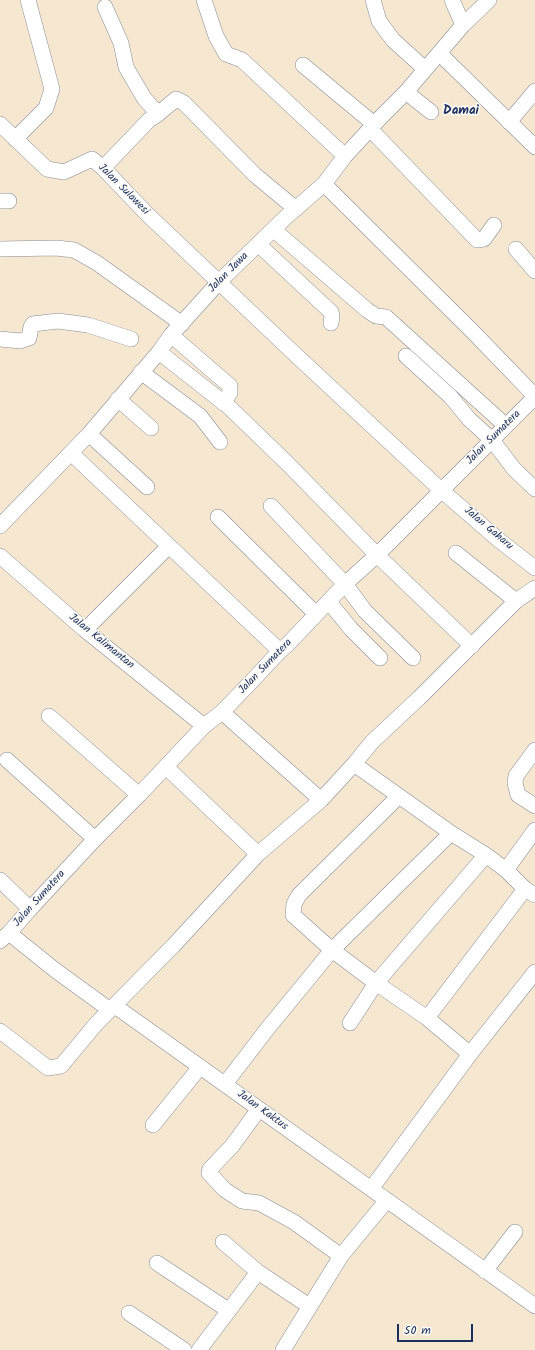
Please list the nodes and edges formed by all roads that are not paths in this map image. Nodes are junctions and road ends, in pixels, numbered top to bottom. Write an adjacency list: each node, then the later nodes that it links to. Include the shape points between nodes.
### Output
1 (28, 0): 18 (street, via 52,89 46,108)
2 (204, 0): 20 (street, via 216,36 226,54 242,60)
3 (372, 0): 10 (street, via 379,21 393,40)
4 (452, 0): 7 (street)
5 (489, 0): 7 (street, Jalan Jawa)
6 (105, 7): 14 (street, via 120,43 126,67 144,98)
7 (463, 25): 8 (street, Jalan Jawa)
8 (439, 53): 10 (street, Jalan Jawa); 15 (street)
9 (303, 65): 17 (street)
10 (425, 69): 12 (street, Jalan Jawa)
11 (535, 91): 15 (street)
12 (406, 92): 13 (street); 17 (street, Jalan Jawa)
13 (431, 112)
14 (158, 114): 21 (street, via 149,120); 23 (street, via 176,99 181,101 255,175)
15 (509, 122): 19 (street)
16 (0, 124): 18 (street, Jalan Sulawesi)
17 (372, 127): 20 (street, Jalan Jawa); 24 (street, via 477,240 484,239)
18 (15, 139): 21 (street, Jalan Sulawesi, via 47,169 64,172 92,160)
19 (535, 147)
20 (345, 156): 22 (street, Jalan Jawa)
21 (103, 168): 30 (street, Jalan Sulawesi, via 147,214)
22 (324, 184): 23 (street, Jalan Jawa); 39 (street)
23 (296, 209): 25 (street, Jalan Jawa)
24 (494, 225)
25 (274, 230): 26 (street, Jalan Jawa); 43 (street, via 367,310 376,316 386,317)
26 (258, 244): 30 (street, Jalan Jawa); 31 (street, via 331,312)
27 (0, 249): 32 (street, via 74,250 97,263)
28 (516, 249): 29 (street)
29 (535, 270)
30 (220, 281): 32 (street, Jalan Jawa); 51 (street, Jalan Sulawesi)
31 (330, 323)
32 (177, 330): 35 (street, Jalan Jawa); 42 (street, via 230,386 230,393)
33 (0, 339): 34 (street, via 20,341 29,338 33,324 58,321 88,324)
34 (131, 339)
35 (159, 352): 37 (street, Jalan Jawa); 38 (street)
36 (406, 356): 46 (street, via 450,396 469,419)
37 (141, 372): 40 (street, Jalan Jawa); 41 (street)
38 (198, 383): 41 (street); 42 (street)
39 (535, 396): 43 (street, Jalan Sumatera)
40 (118, 399): 44 (street); 45 (street, Jalan Jawa)
41 (182, 402): 47 (street, via 200,416)
42 (224, 403): 57 (street)
43 (506, 426): 46 (street, Jalan Sumatera)
44 (151, 428)
45 (89, 434): 48 (street, Jalan Jawa); 49 (street)
46 (492, 440): 50 (street, via 514,469); 51 (street, Jalan Sumatera)
47 (220, 442)
48 (71, 452): 54 (street, Jalan Jawa); 55 (street)
49 (147, 487)
50 (535, 489)
51 (441, 490): 57 (street, Jalan Sumatera); 59 (street, Jalan Gaharu)
52 (271, 506): 60 (street)
53 (218, 517): 64 (street)
54 (0, 526)
55 (169, 546): 65 (street); 67 (street)
56 (456, 552): 62 (street)
57 (377, 555): 60 (street, Jalan Sumatera); 66 (street)
58 (0, 556): 65 (street, Jalan Kalimantan)
59 (535, 568)
60 (345, 584): 63 (street, Jalan Sumatera); 69 (street, via 365,611)
61 (535, 588): 62 (street)
62 (516, 601): 66 (street)
63 (329, 602): 64 (street, Jalan Sumatera); 68 (street)
64 (316, 614): 67 (street, Jalan Sumatera)
65 (86, 630): 72 (street, Jalan Kalimantan)
66 (472, 646): 75 (street, via 372,742)
67 (280, 651): 70 (street, Jalan Sumatera)
68 (380, 658)
69 (413, 658)
70 (222, 712): 72 (street, Jalan Sumatera); 79 (street)
71 (50, 716): 77 (street)
72 (204, 726): 76 (street, Jalan Sumatera)
73 (535, 750): 80 (street, via 516,776 515,783 518,795)
74 (7, 760): 83 (street)
75 (354, 764): 78 (street); 79 (street)
76 (166, 767): 77 (street, Jalan Sumatera); 84 (street)
77 (139, 795): 83 (street, Jalan Sumatera)
78 (399, 796): 82 (street); 91 (street, via 299,895 294,904 292,911 295,917)
79 (321, 800): 84 (street)
80 (535, 806)
81 (535, 830): 86 (street)
82 (451, 833): 85 (street); 91 (street)
83 (95, 839): 89 (street, Jalan Sumatera)
84 (258, 854): 94 (street)
85 (486, 855): 86 (street); 93 (street)
86 (506, 870): 88 (street)
87 (0, 880): 89 (street)
88 (530, 892): 95 (street)
89 (30, 909): 90 (street, Jalan Sumatera)
90 (5, 937): 94 (street, Jalan Kaktus)
91 (332, 950): 93 (street); 100 (street)
92 (535, 972): 98 (street)
93 (376, 983): 95 (street); 96 (street)
94 (113, 1008): 97 (street, via 61,1066 54,1068 48,1068); 99 (street, Jalan Kaktus)
95 (427, 1018): 98 (street)
96 (350, 1023)
97 (0, 1031)
98 (470, 1054): 103 (street)
99 (200, 1067): 100 (street, Jalan Kaktus); 102 (street)
100 (225, 1084): 101 (street, Jalan Kaktus)
101 (259, 1109): 103 (street, Jalan Kaktus); 107 (street, via 209,1172 225,1190 242,1201 259,1203 294,1222)
102 (153, 1124)
103 (371, 1189): 104 (street, Jalan Kaktus)
104 (387, 1200): 107 (street); 109 (street, Jalan Kaktus)
105 (515, 1232): 109 (street)
106 (223, 1242): 110 (street)
107 (341, 1256): 111 (street)
108 (157, 1263): 113 (street)
109 (485, 1270): 112 (street, Jalan Kaktus)
110 (258, 1272): 111 (street); 113 (street)
111 (309, 1306): 117 (street)
112 (535, 1306)
113 (228, 1310): 116 (street)
114 (130, 1313): 115 (street)
115 (184, 1350)
116 (199, 1350)
117 (283, 1350)

